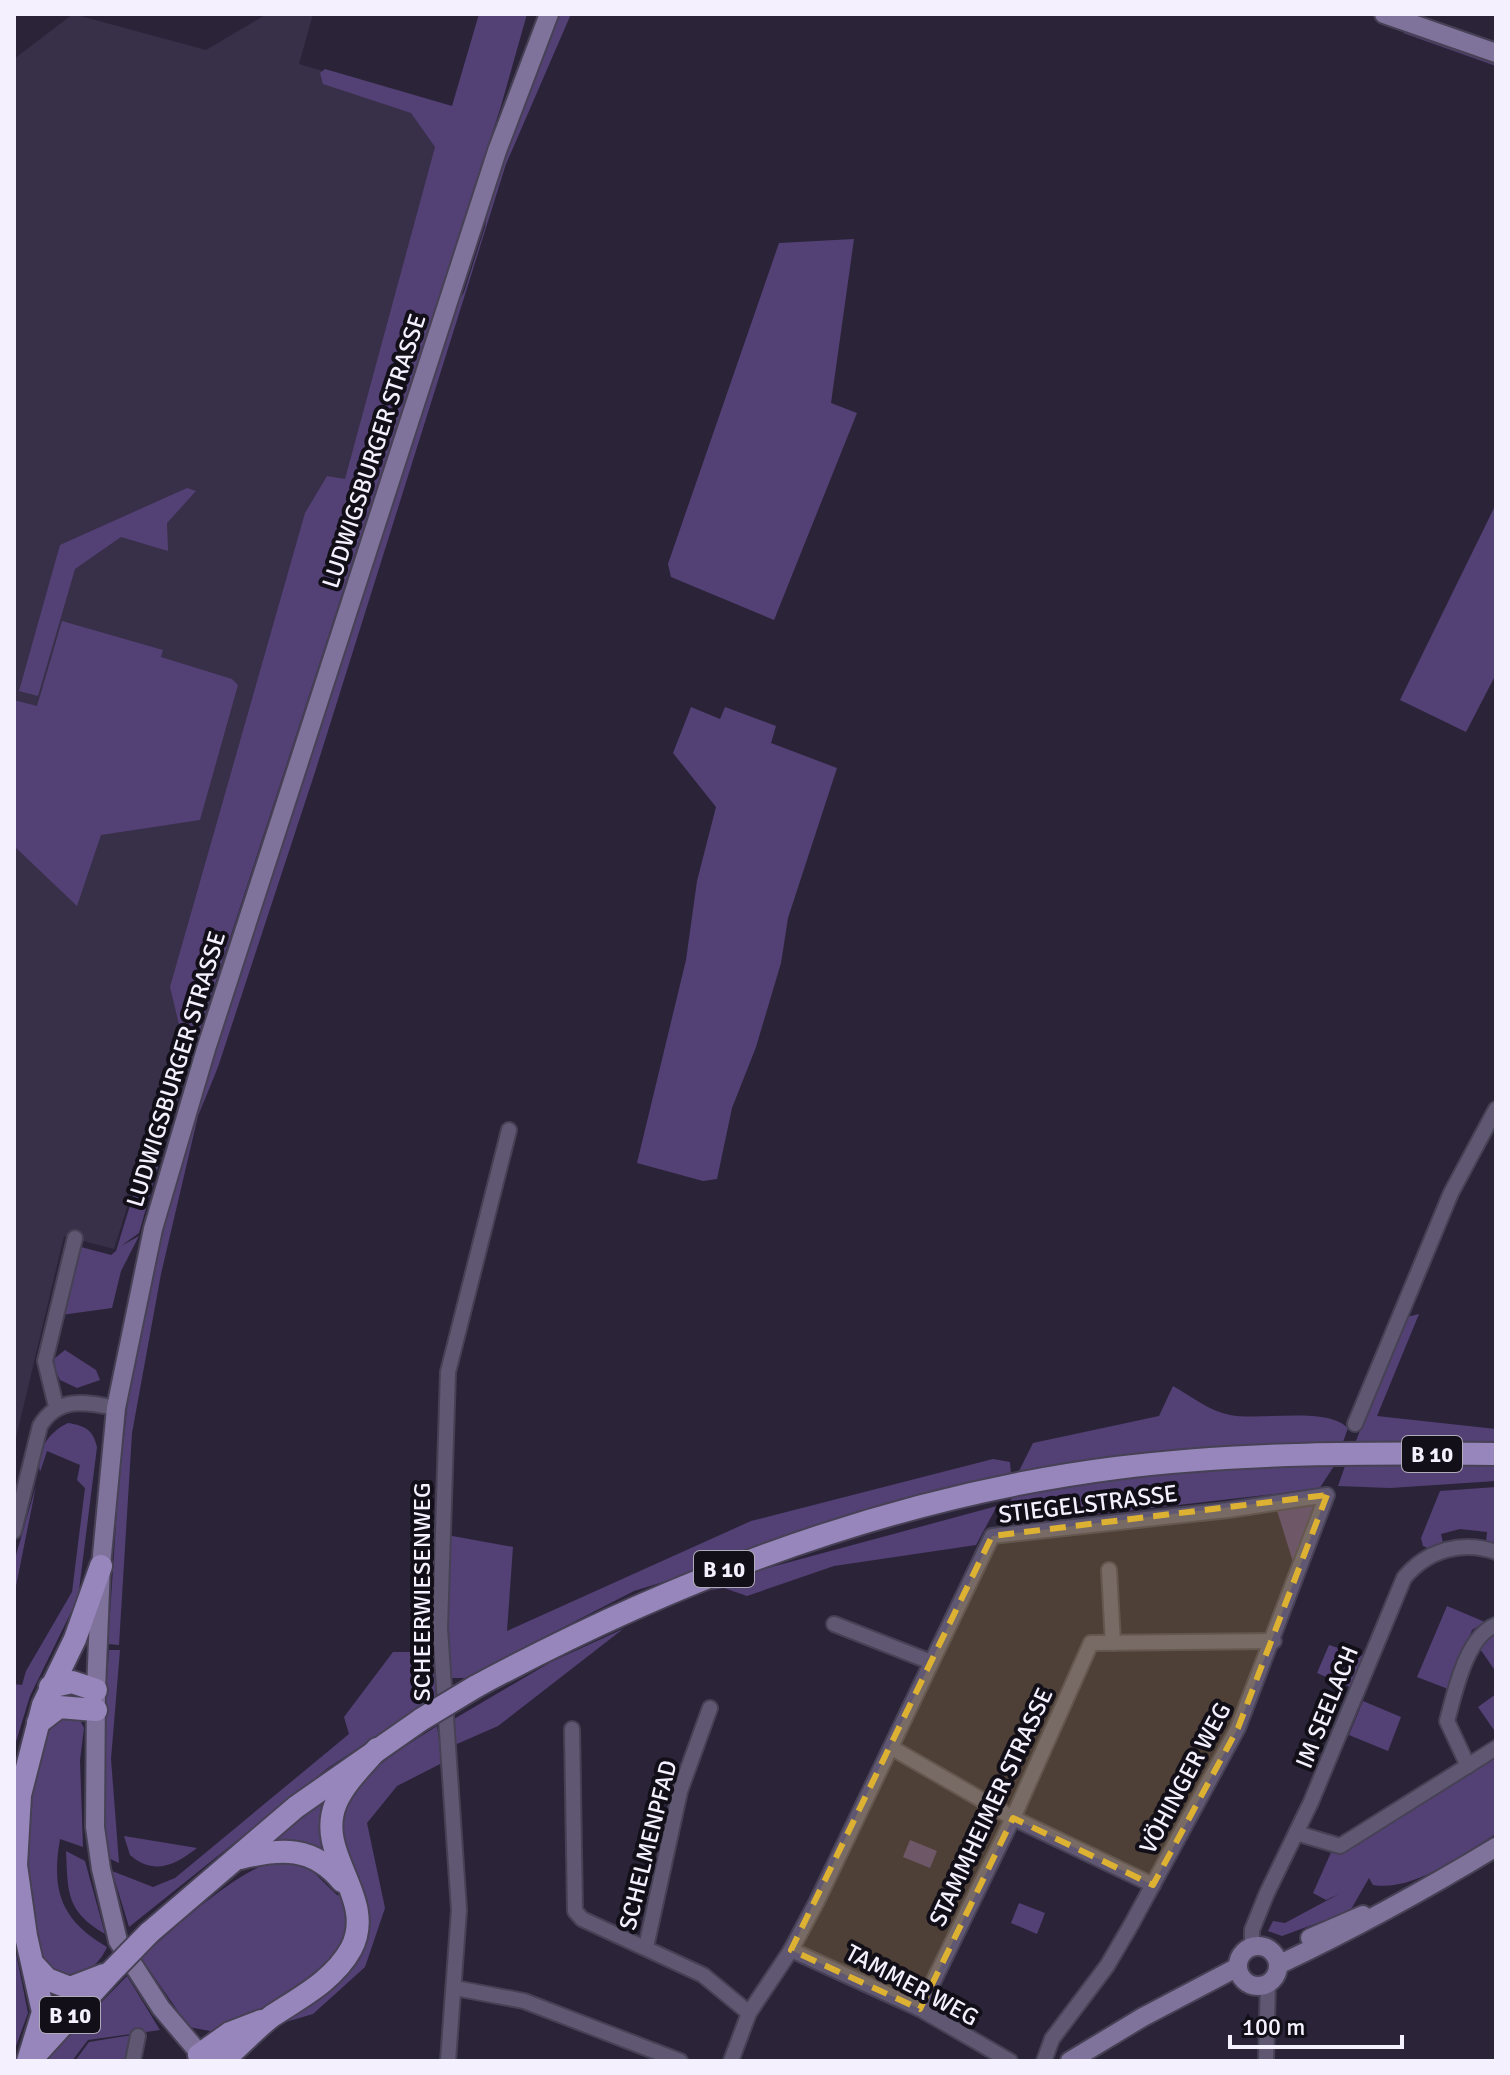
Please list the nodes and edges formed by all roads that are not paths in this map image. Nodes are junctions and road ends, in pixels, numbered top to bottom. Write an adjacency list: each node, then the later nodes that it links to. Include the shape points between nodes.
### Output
1 (538, 14): 5 (main road)
2 (549, 14): 5 (main road)
3 (1384, 14): 4 (main road)
4 (1496, 53)
5 (516, 97): 10 (main road, LUDWIGSBURGER STRASSE, via 201,1064 153,1229)
6 (1496, 1109): 11 (street, via 1451,1193)
7 (509, 1130): 46 (street, SCHEERWIESENWEG, via 448,1372 440,1628 459,1910)
8 (75, 1238): 9 (street, via 45,1361)
9 (56, 1406): 10 (street, via 73,1402); 14 (street, via 40,1426)
10 (116, 1408): 16 (main road, LUDWIGSBURGER STRASSE)
11 (1355, 1424)
12 (1496, 1454): 30 (main road, B 10, bridge, via 1320,1453 1203,1459 987,1490 794,1543 704,1576 622,1611 475,1687)
13 (1327, 1495): 20 (street, VÖHINGER WEG); 22 (street, STIEGELSTRASSE, via 992,1536)
14 (14, 1531)
15 (1496, 1552): 33 (street, IM SEELACH, via 1473,1547 1442,1550 1404,1578)
16 (101, 1566): 23 (main road, via 75,1639); 24 (main road, LUDWIGSBURGER STRASSE)
17 (1109, 1570): 21 (street)
18 (834, 1624): 22 (street)
19 (1496, 1625): 31 (street, via 1474,1644 1447,1721)
20 (1274, 1641): 21 (street, STAMMHEIMER STRASSE); 36 (street, VÖHINGER WEG, via 1238,1728)
21 (1113, 1643): 32 (street, STAMMHEIMER STRASSE, via 1091,1643)
22 (931, 1662): 28 (street, STIEGELSTRASSE)
23 (50, 1687): 24 (main road, via 72,1682); 26 (main road)
24 (96, 1700): 26 (main road, via 59,1707); 52 (main road, LUDWIGSBURGER STRASSE, via 95,1827 118,1941 153,1997)
25 (710, 1708): 38 (street, SCHELMENPFAD, via 680,1791)
26 (38, 1723): 42 (main road, via 20,1795 16,1854)
27 (572, 1729): 38 (street, via 575,1911)
28 (892, 1748): 32 (street); 40 (street, STIEGELSTRASSE)
29 (1496, 1748): 31 (street)
30 (377, 1749): 35 (main road, B 10); 37 (main road, via 343,1790 333,1812 331,1839)
31 (1468, 1766): 33 (street, via 1340,1846)
32 (1013, 1818): 36 (street); 47 (street, STAMMHEIMER STRASSE)
33 (1296, 1833): 39 (street, IM SEELACH, via 1255,1921)
34 (1496, 1847): 41 (main road, via 1346,1934)
35 (235, 1859): 37 (main road, via 300,1852 324,1863); 43 (main road, B 10, bridge)
36 (1153, 1885): 61 (street, VÖHINGER WEG, via 1107,1966 1052,2039)
37 (351, 1893): 49 (main road, via 358,1924 344,1959 319,1985)
38 (646, 1947): 48 (street, via 703,1975)
39 (1252, 1947): 41 (main road, via 1267,1948); 44 (main road, via 1243,1952)
40 (791, 1950): 47 (street, TAMMER WEG); 48 (street, STIEGELSTRASSE)
41 (1276, 1960): 45 (main road)
42 (35, 1966): 43 (main road, via 47,1979 70,1988); 53 (main road, via 43,2022)
43 (112, 1971): 53 (main road, B 10)
44 (1239, 1972): 45 (main road); 62 (main road, via 1143,2017)
45 (1263, 1984): 63 (street, via 1268,2006)
46 (455, 1988): 57 (street, SCHEERWIESENWEG); 58 (street, via 524,2001)
47 (920, 2009): 60 (street, TAMMER WEG)
48 (749, 2013): 59 (street, STIEGELSTRASSE)
49 (269, 2018): 51 (main road); 52 (main road, via 230,2033)
50 (138, 2036): 54 (street)
51 (250, 2038): 55 (main road); 56 (main road)
52 (203, 2058)
53 (29, 2061)
54 (133, 2061)
55 (222, 2061)
56 (246, 2061)
57 (448, 2061)
58 (680, 2061)
59 (731, 2061)
60 (1010, 2061)
61 (1044, 2061)
62 (1070, 2061)
63 (1266, 2061)

